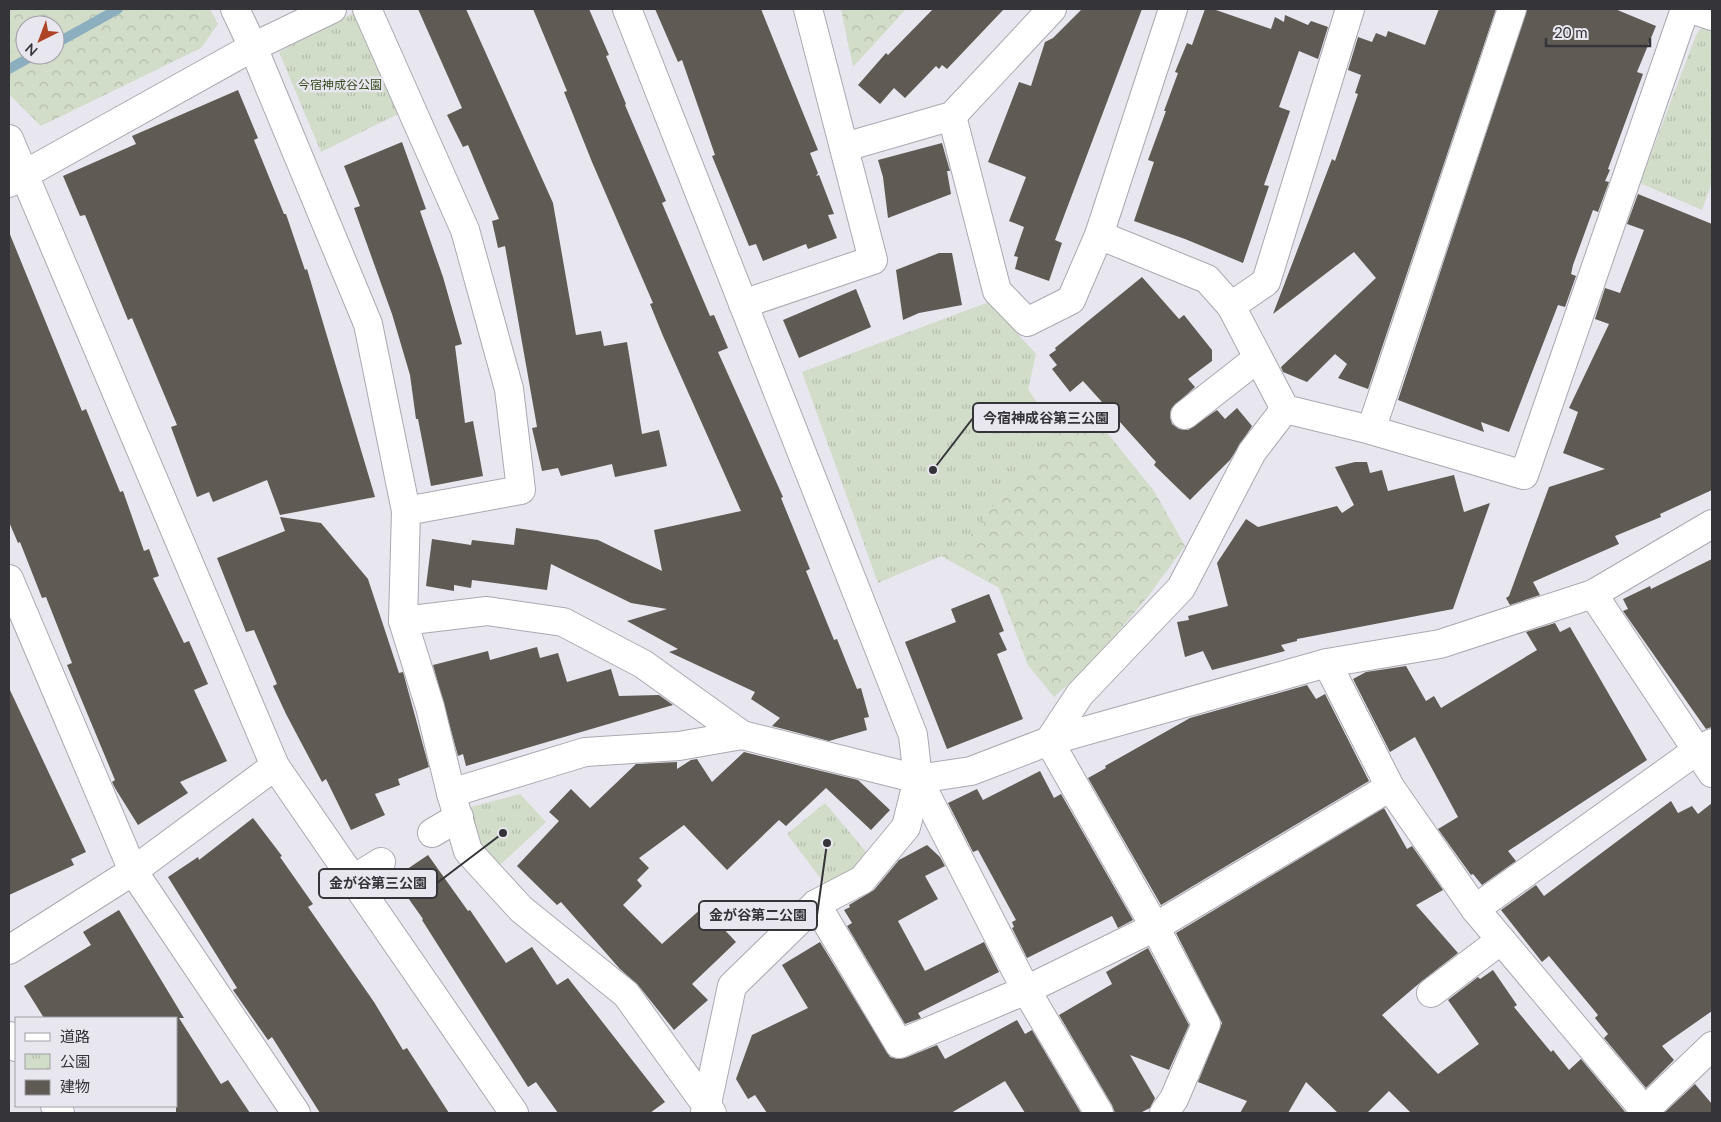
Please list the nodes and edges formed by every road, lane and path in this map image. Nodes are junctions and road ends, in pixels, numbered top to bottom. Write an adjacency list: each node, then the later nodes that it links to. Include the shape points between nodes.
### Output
1 (235, 9): 13 (street)
2 (332, 9): 13 (street)
3 (367, 9): 25 (street, via 464,230 509,389 521,490)
4 (626, 9): 19 (street)
5 (808, 9): 16 (street)
6 (1052, 9): 14 (street)
7 (1173, 9): 18 (street)
8 (1350, 9): 20 (street, via 1266,282)
9 (1512, 9): 24 (street)
10 (1685, 9): 24 (street, via 1524,475)
11 (1691, 9): 12 (street)
12 (1712, 16)
13 (253, 47): 17 (street); 25 (street, via 368,324)
14 (952, 116): 16 (street); 18 (street, via 997,291 1027,322 1071,300)
15 (9, 138): 17 (street)
16 (845, 147): 19 (street, via 873,260)
17 (16, 179): 34 (street)
18 (1099, 235): 20 (street, via 1207,278)
19 (743, 304): 36 (street, via 913,735)
20 (1231, 306): 21 (street)
21 (1258, 358): 22 (street); 23 (street)
22 (1285, 409): 24 (street); 32 (street, via 1252,452 1181,588 1080,694)
23 (1185, 415)
24 (1371, 430)
25 (406, 512): 29 (street)
26 (1712, 524): 28 (street)
27 (9, 579): 41 (street)
28 (1593, 594): 30 (street, via 1440,644); 33 (street)
29 (403, 621): 31 (street, via 487,611 562,622 643,664); 38 (street, via 430,707)
30 (1327, 662): 32 (street); 37 (street)
31 (742, 735): 36 (street); 38 (street, via 679,746 586,752)
32 (1049, 741): 36 (street, via 972,771); 45 (street)
33 (1704, 747): 35 (street); 44 (street)
34 (275, 766): 41 (street); 42 (street)
35 (1712, 773)
36 (918, 779): 43 (street, via 906,827 862,880); 48 (street)
37 (1390, 786): 44 (street); 45 (street)
38 (455, 805): 39 (street); 51 (street, via 468,851 521,909 626,994)
39 (432, 832)
40 (381, 862): 42 (street)
41 (133, 871): 47 (street); 53 (street)
42 (352, 880): 54 (street)
43 (816, 904): 48 (street, via 899,1044); 51 (street, via 732,986)
44 (1475, 909): 46 (street)
45 (1154, 928): 48 (street); 56 (street, via 1206,1024 1174,1099)
46 (1501, 940): 49 (street); 52 (street)
47 (9, 950)
48 (1026, 990): 55 (street)
49 (1431, 993)
50 (1712, 1046): 52 (street)
51 (708, 1110)
52 (1643, 1112)
53 (296, 1113)
54 (514, 1113)
55 (1099, 1113)
56 (1164, 1113)

